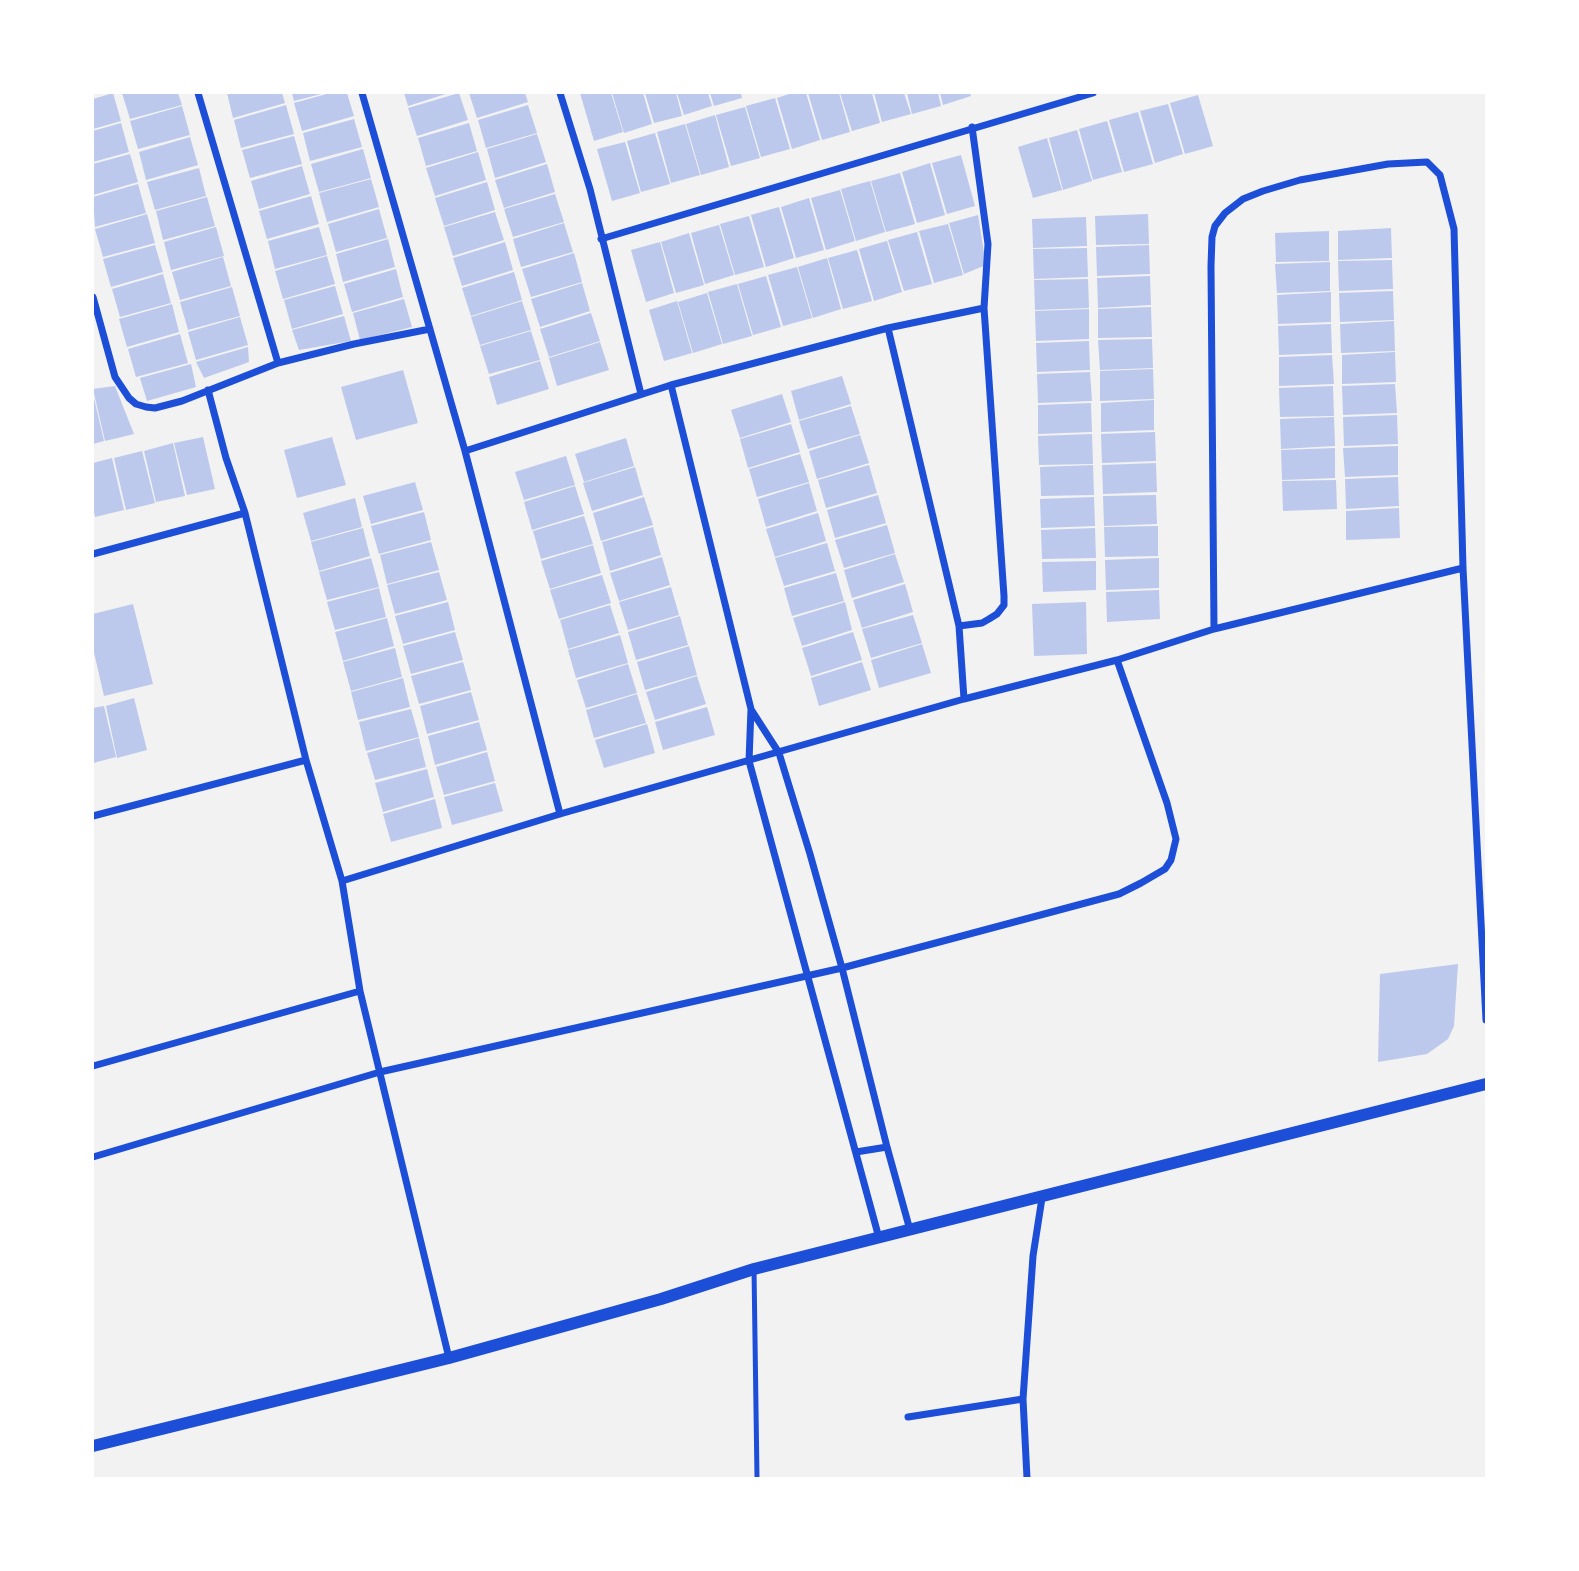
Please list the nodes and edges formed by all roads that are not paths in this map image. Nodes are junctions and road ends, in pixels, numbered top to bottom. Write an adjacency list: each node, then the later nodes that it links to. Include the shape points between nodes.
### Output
1 (198, 93): 13 (street)
2 (362, 93): 10 (street)
3 (560, 93): 6 (street)
4 (1093, 93): 5 (street)
5 (972, 127): 6 (street); 8 (street, via 988,244)
6 (601, 239): 16 (street)
7 (93, 297): 11 (street)
8 (984, 308): 9 (street); 21 (street, via 1004,605 989,619)
9 (888, 328): 14 (street); 21 (street)
10 (430, 329): 13 (street); 17 (street)
11 (101, 330): 12 (street); 15 (street, via 115,377 136,404 155,408)
12 (93, 333)
13 (278, 363): 15 (street)
14 (671, 385): 16 (street); 25 (street)
15 (208, 390): 18 (street)
16 (641, 394): 17 (street)
17 (466, 451): 29 (street)
18 (245, 513): 19 (street); 27 (street)
19 (93, 554)
20 (1462, 568): 22 (street); 22 (street, via 1454,229 1440,175 1433,165 1419,161 1300,180 1243,200 1225,213 1212,237); 35 (street)
21 (959, 626): 24 (street)
22 (1214, 629): 23 (street)
23 (1117, 660): 24 (street); 32 (street, via 1176,839 1165,869 1119,894)
24 (964, 699): 26 (street)
25 (751, 709): 26 (street); 28 (street)
26 (779, 753): 28 (street); 32 (street)
27 (306, 760): 30 (street); 31 (street)
28 (749, 761): 29 (street); 33 (street)
29 (561, 814): 31 (street)
30 (93, 816)
31 (342, 881): 34 (street)
32 (842, 968): 33 (street); 39 (street)
33 (808, 975): 37 (street); 40 (street)
34 (360, 991): 36 (street); 37 (street)
35 (1486, 1020)
36 (93, 1066)
37 (380, 1072): 41 (street); 46 (street)
38 (1486, 1084): 42 (street)
39 (887, 1147): 40 (street); 43 (street)
40 (856, 1152): 44 (street)
41 (93, 1157)
42 (1042, 1198): 43 (street); 47 (street, via 1033,1256)
43 (910, 1230): 44 (street)
44 (879, 1238): 45 (street)
45 (754, 1269): 46 (street); 50 (lane)
46 (449, 1358): 49 (street)
47 (1023, 1399): 48 (street); 51 (street)
48 (908, 1417)
49 (93, 1446)
50 (757, 1478)
51 (1027, 1478)

